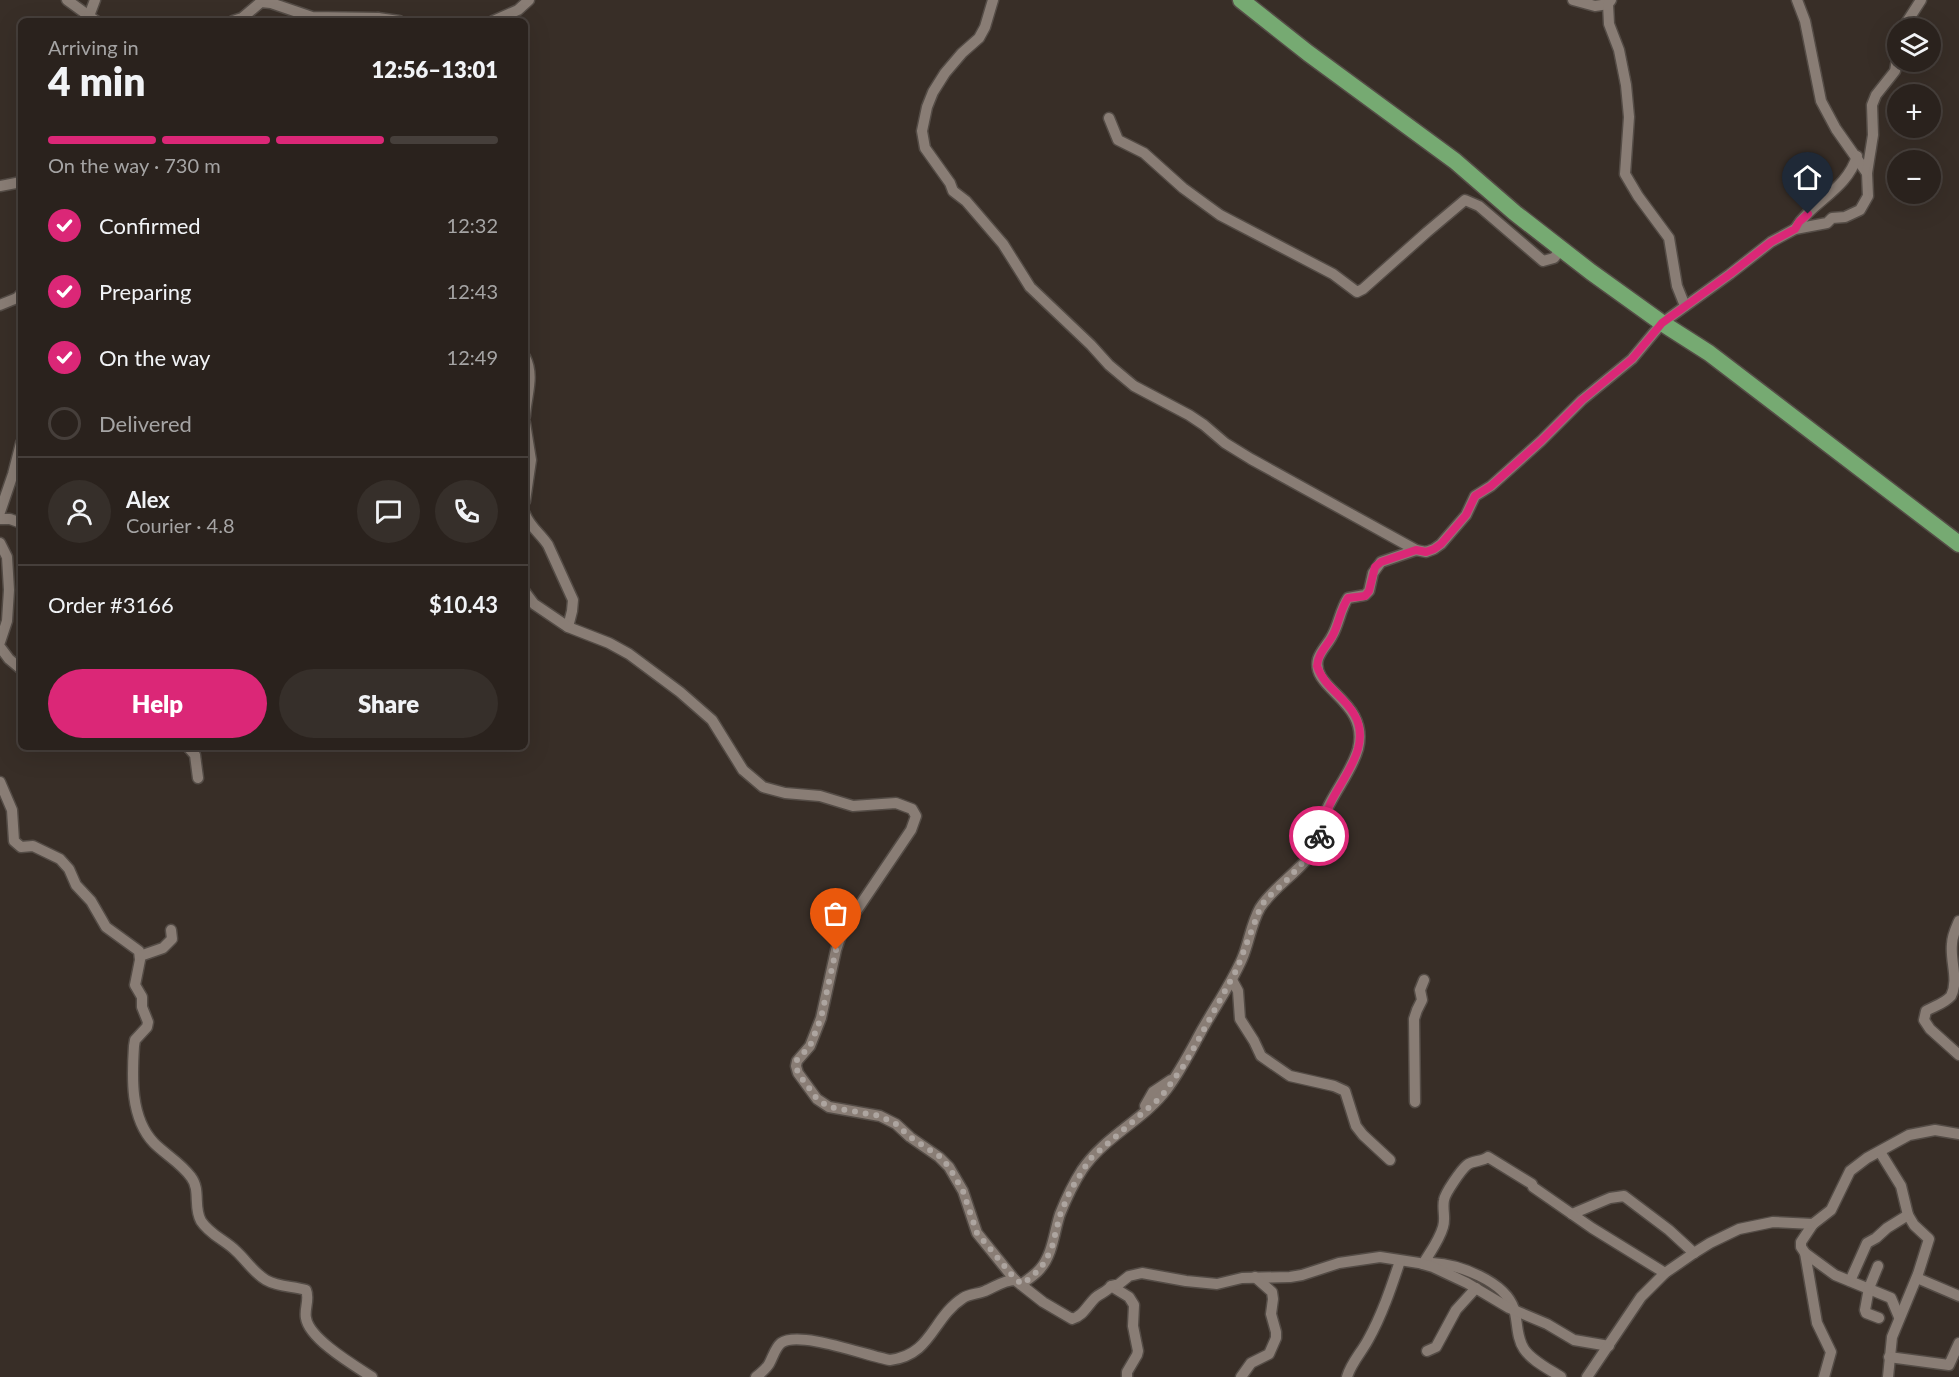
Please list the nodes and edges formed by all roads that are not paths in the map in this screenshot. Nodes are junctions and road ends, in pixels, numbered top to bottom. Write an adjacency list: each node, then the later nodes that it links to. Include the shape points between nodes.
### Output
1 (67, 0): 13 (street)
2 (95, 0): 13 (street)
3 (288, 0): 12 (street)
4 (529, 0): 16 (street)
5 (984, 0): 18 (street)
6 (993, 0): 18 (street)
7 (1241, 0): 26 (highway, via 1455,161)
8 (1573, 0): 11 (street, via 1595,6)
9 (1797, 0): 21 (street, via 1821,101)
10 (1921, 0): 17 (street)
11 (1610, 2): 29 (street, via 1609,24 1619,50 1629,117 1625,174 1669,238 1677,286)
12 (295, 11): 14 (street, via 261,2); 15 (street)
13 (93, 18)
14 (242, 18)
15 (333, 18)
16 (500, 18)
17 (1909, 18)
18 (987, 20): 42 (street, via 979,38 937,84 924,119 923,141 953,190 993,232 1030,287 1134,386 1189,415 1251,459)
19 (1894, 72): 22 (street, via 1872,105 1873,135)
20 (1109, 118): 26 (street, via 1118,140 1144,153 1220,215 1333,274 1357,292 1466,200 1479,206 1543,261 1554,258)
21 (1857, 156): 22 (street); 25 (street, via 1846,179)
22 (1867, 173): 25 (street, via 1868,196 1860,210 1827,223)
23 (18, 183): 24 (street)
24 (0, 186)
25 (1795, 229): 29 (street, via 1771,242)
26 (1561, 249): 30 (highway)
27 (18, 297): 28 (street)
28 (0, 305)
29 (1685, 306): 30 (street)
30 (1662, 323): 41 (highway, via 1709,353); 42 (street, via 1632,359 1475,496 1466,515 1441,544 1426,552)
31 (528, 363): 32 (street)
32 (528, 394)
33 (528, 442): 35 (street)
34 (18, 454): 36 (street)
35 (528, 480)
36 (0, 512)
37 (0, 519): 38 (street)
38 (18, 522)
39 (528, 522): 44 (street, via 548,545 570,591 573,605)
40 (0, 543): 45 (street, via 7,557 9,590 7,621)
41 (1959, 544)
42 (1416, 550): 54 (street, via 1375,567 1369,591 1365,596 1348,598 1322,650 1318,660 1320,674 1354,712 1359,724 1359,747 1308,857 1259,911)
43 (528, 596): 44 (street)
44 (568, 627): 74 (street, via 629,654 680,692 712,720 743,770 763,787 826,797 853,806 896,803 915,813 915,822 900,848 842,932 821,1018 810,1046 796,1066 817,1099 829,1107 880,1116 896,1124 949,1167 963,1191 977,1233)
45 (0, 642)
46 (0, 647): 47 (street)
47 (18, 666)
48 (191, 750): 49 (street)
49 (198, 778)
50 (0, 782): 53 (street, via 12,810 14,841 21,847 33,846 60,859 106,927 134,946)
51 (1959, 921): 56 (street, via 1951,945 1954,988 1943,1002 1926,1011 1924,1020)
52 (171, 930): 53 (street, via 172,939 167,945)
53 (140, 956): 89 (street, via 135,985 148,1022 135,1040 132,1082 144,1128 152,1141 195,1181 200,1219 206,1226 264,1279 307,1292 309,1326 328,1347)
54 (1232, 980): 60 (street, via 1238,991 1240,1019 1261,1056 1290,1076 1345,1091 1356,1126); 74 (street, via 1161,1097 1099,1149 1081,1172 1060,1215 1046,1260 1040,1269)
55 (1424, 980): 57 (street, via 1422,1000 1414,1019)
56 (1959, 1055)
57 (1414, 1102)
58 (1959, 1134): 59 (street, via 1926,1131 1909,1135)
59 (1880, 1152): 62 (street, via 1901,1186); 63 (street, via 1852,1169 1833,1207)
60 (1390, 1160)
61 (1572, 1214): 64 (street, via 1624,1196); 67 (street, via 1488,1157 1468,1164 1448,1190 1444,1225); 69 (street)
62 (1908, 1215): 72 (street, via 1929,1239); 73 (street, via 1866,1243)
63 (1813, 1224): 64 (street, via 1773,1222 1746,1228); 65 (street, via 1801,1242)
64 (1694, 1253): 69 (street)
65 (1805, 1254): 73 (street, via 1829,1272); 96 (street, via 1817,1323 1831,1353)
66 (1400, 1260): 67 (street); 71 (street, via 1364,1258); 93 (street, via 1378,1321)
67 (1423, 1264): 76 (street); 82 (street, via 1465,1269 1498,1288)
68 (1878, 1266): 77 (street)
69 (1665, 1273): 86 (street, via 1632,1309)
70 (1255, 1277): 71 (street); 75 (street, via 1213,1283 1142,1273); 78 (street)
71 (1290, 1277): 78 (street)
72 (1917, 1278): 79 (street); 81 (street)
73 (1850, 1281): 77 (street)
74 (1019, 1282): 75 (street, via 1072,1319); 90 (street, via 1008,1280 964,1298 921,1346 901,1359 890,1360 810,1340 789,1340 780,1344)
75 (1111, 1286): 91 (street, via 1134,1305 1138,1354)
76 (1476, 1288): 82 (street); 87 (street, via 1456,1310 1436,1347)
77 (1869, 1288): 80 (street); 84 (street, via 1865,1311)
78 (1271, 1290): 92 (street, via 1275,1343 1269,1354 1251,1363)
79 (1959, 1296)
80 (1891, 1298): 81 (street); 83 (street)
81 (1906, 1302): 83 (street)
82 (1514, 1310): 86 (street, via 1574,1340); 94 (street, via 1526,1353)
83 (1899, 1317): 88 (street)
84 (1879, 1318)
85 (1959, 1343): 88 (street, via 1949,1365)
86 (1609, 1346): 95 (street)
87 (1427, 1351)
88 (1889, 1357): 97 (street)
89 (372, 1377)
90 (756, 1377)
91 (1127, 1377)
92 (1241, 1377)
93 (1347, 1377)
94 (1561, 1377)
95 (1587, 1377)
96 (1824, 1377)
97 (1888, 1377)

